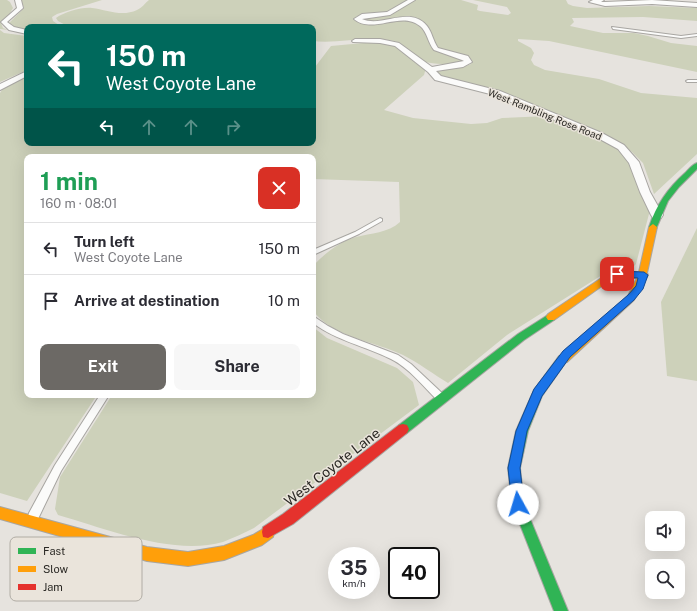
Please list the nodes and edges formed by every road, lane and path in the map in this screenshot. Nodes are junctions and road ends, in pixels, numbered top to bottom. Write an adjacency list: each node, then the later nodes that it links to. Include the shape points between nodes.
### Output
1 (18, 0): 6 (street, via 20,8 4,22 13,30)
2 (412, 0): 9 (street, via 388,14 362,16 358,19 369,23 403,19 419,22 427,29 432,45 436,49 465,58 468,62)
3 (601, 0): 4 (street, via 592,2)
4 (697, 5)
5 (613, 28): 7 (lane, via 681,37)
6 (24, 32)
7 (697, 35)
8 (355, 41): 9 (street, West Rambling Rose Road, via 397,44)
9 (431, 70): 15 (street, West Rambling Rose Road, via 438,78 497,93 599,135 621,147 634,162)
10 (24, 75): 13 (street)
11 (688, 81): 12 (lane)
12 (697, 81)
13 (0, 88)
14 (697, 165): 15 (street, via 676,184)
15 (657, 215): 18 (street)
16 (380, 220): 17 (lane)
17 (316, 252)
18 (644, 275): 21 (street, West Coyote Lane, via 617,274 603,281 520,337); 26 (street, via 640,287 631,298 567,354 538,393 522,431 514,468 518,504)
19 (316, 321): 21 (lane, via 340,336 395,357 408,366)
20 (103, 398): 23 (lane, via 58,468)
21 (441, 399): 25 (street, West Coyote Lane, via 288,519 257,540 224,553 188,559)
22 (0, 513): 23 (street, West Coyote Lane)
23 (31, 522): 24 (street, West Coyote Lane)
24 (85, 537)
25 (142, 553)
26 (561, 611)

